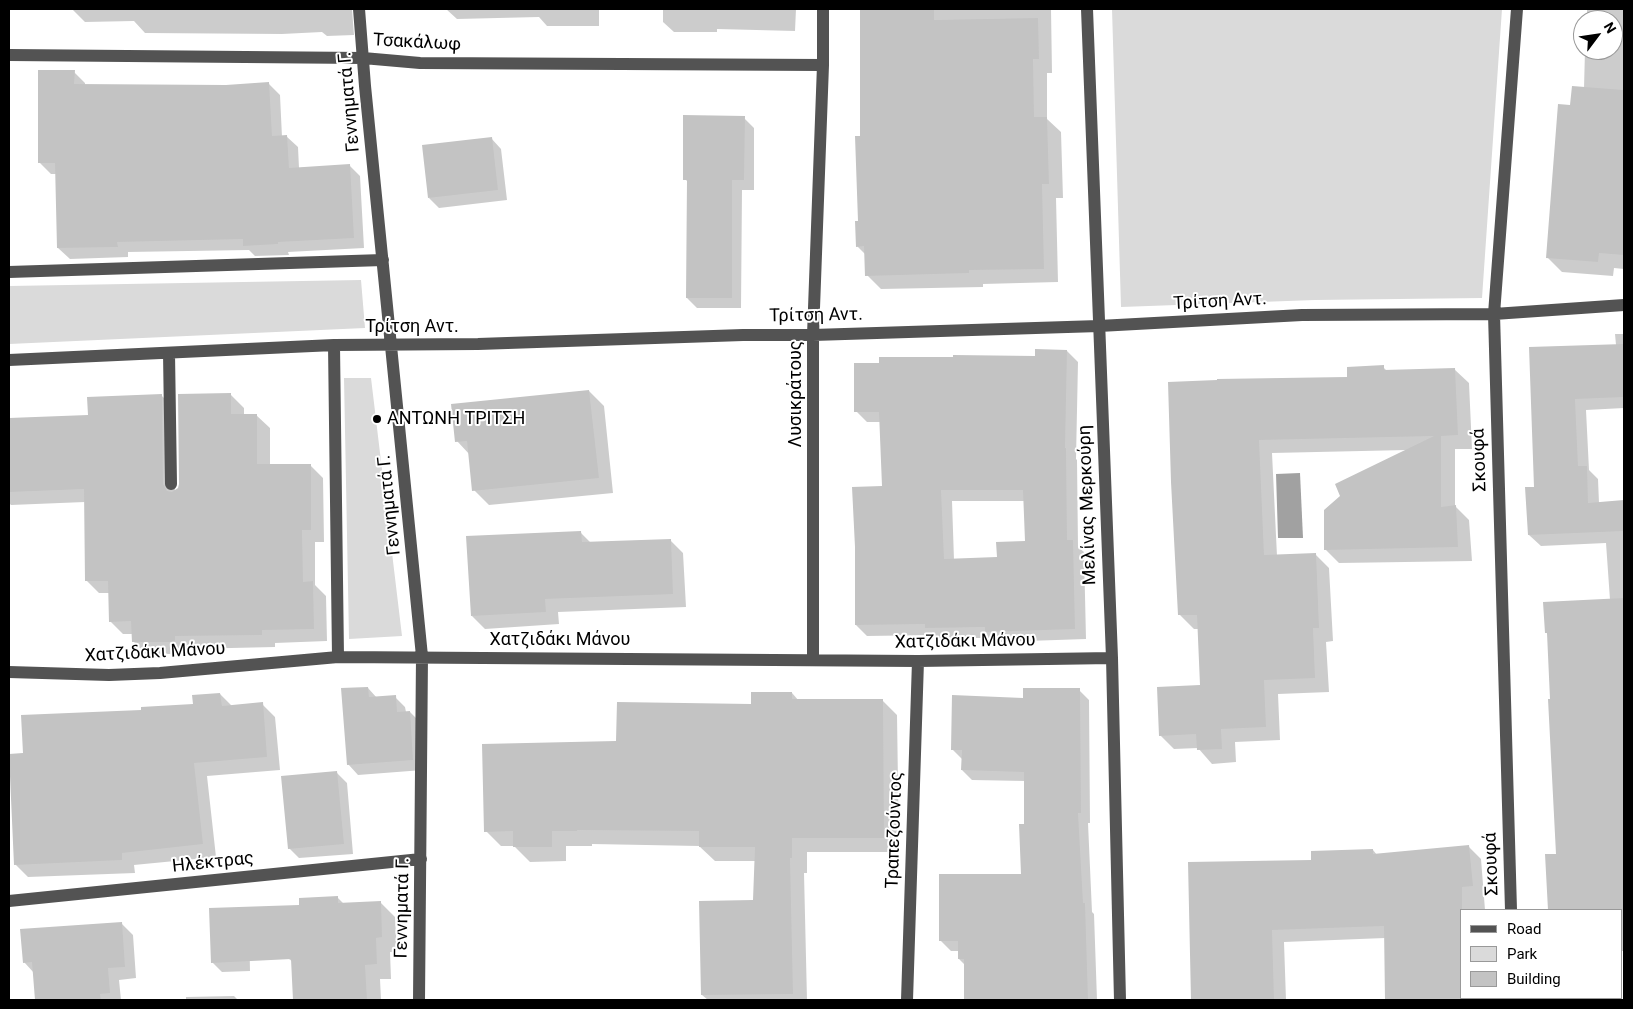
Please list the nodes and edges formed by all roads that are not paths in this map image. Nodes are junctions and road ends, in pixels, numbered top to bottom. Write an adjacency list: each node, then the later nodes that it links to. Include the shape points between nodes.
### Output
1 (359, 9): 6 (street, Γεννηματά Γ.)
2 (823, 9): 7 (street, Λυσικράτους)
3 (1087, 9): 12 (street, Μελίνας Μερκούρη)
4 (1517, 9): 11 (street, Σκουφά)
5 (9, 55): 6 (street, Τσακάλωφ)
6 (363, 58): 7 (street, Τσακάλωφ, via 420,63); 8 (street, Γεννηματά Γ.)
7 (823, 65): 13 (street, Λυσικράτους)
8 (383, 260): 9 (street); 14 (street, Γεννηματά Γ.)
9 (9, 272)
10 (1624, 305): 11 (street, Τρίτση Αντ.)
11 (1494, 314): 12 (street, Τρίτση Αντ., via 1302,315); 27 (street, Σκουφά)
12 (1099, 326): 13 (street, Τρίτση Αντ.); 21 (street, Μελίνας Μερκούρη)
13 (813, 335): 14 (street, Τρίτση Αντ., via 478,344); 22 (street, Λυσικράτους)
14 (391, 343): 15 (street, Τρίτση Αντ.); 19 (street, Γεννηματά Γ.)
15 (334, 345): 16 (street, Τρίτση Αντ.); 20 (street)
16 (169, 352): 17 (street, Τρίτση Αντ.); 18 (street)
17 (9, 360)
18 (171, 484)
19 (422, 656): 20 (street, Χατζιδάκι Μάνου); 22 (street, Χατζιδάκι Μάνου); 25 (street, Γεννηματά Γ.)
20 (338, 657): 24 (street, Χατζιδάκι Μάνου, via 160,673)
21 (1112, 658): 23 (street, Χατζιδάκι Μάνου); 30 (street, Μελίνας Μερκούρη)
22 (813, 660): 23 (street, Χατζιδάκι Μάνου)
23 (918, 661): 29 (street, Τραπεζούντος)
24 (9, 672)
25 (421, 859): 26 (street, Ηλέκτρας); 28 (street, Γεννηματά Γ.)
26 (9, 902)
27 (1511, 909)
28 (419, 1000)
29 (907, 1000)
30 (1120, 1000)

